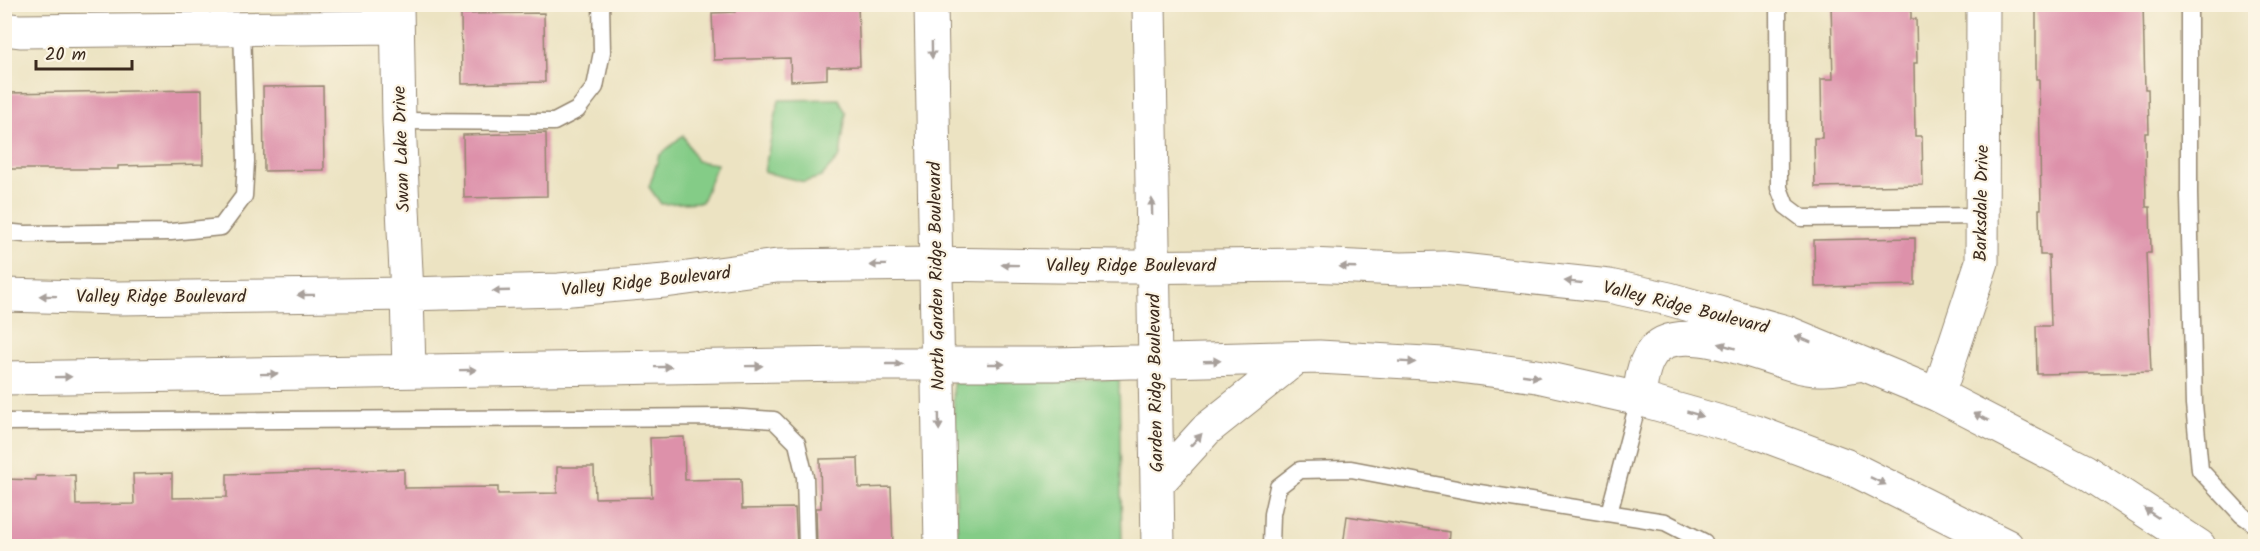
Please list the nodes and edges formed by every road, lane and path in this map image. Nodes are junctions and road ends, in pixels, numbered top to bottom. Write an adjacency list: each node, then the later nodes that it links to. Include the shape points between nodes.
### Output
1 (601, 4): 11 (lane, via 602,52 596,87 577,110 554,122)
2 (931, 4): 14 (main road, North Garden Ridge Boulevard, one-way to 14)
3 (1149, 4): 15 (main road, Garden Ridge Boulevard, one-way to 3)
4 (1778, 4): 12 (lane, via 1779,188 1786,206 1802,218)
5 (1983, 4): 12 (main road, Barksdale Drive)
6 (2189, 4): 29 (lane, via 2189,194 2194,404 2200,470)
7 (201, 16): 9 (main road, via 20,31); 10 (main road)
8 (397, 16): 10 (main road); 11 (main road, Swan Lake Drive)
9 (4, 28)
10 (242, 28): 13 (lane, via 244,196 221,227 171,232)
11 (399, 121): 16 (main road, Swan Lake Drive)
12 (1983, 216): 24 (main road, Barksdale Drive, via 1982,262)
13 (4, 232)
14 (936, 264): 15 (main road, Valley Ridge Boulevard, one-way to 14); 16 (main road, Valley Ridge Boulevard, one-way to 16, via 777,266 559,290); 20 (main road, North Garden Ridge Boulevard)
15 (1152, 265): 19 (main road, Garden Ridge Boulevard); 21 (main road, Valley Ridge Boulevard, one-way to 15, via 1786,332 1609,286 1443,268)
16 (407, 294): 17 (main road, Valley Ridge Boulevard, one-way to 17, via 119,298); 22 (main road, Swan Lake Drive)
17 (4, 295)
18 (1296, 358): 19 (main road, one-way to 18); 25 (main road, one-way to 25, via 1443,364 1538,376); 27 (main road, one-way to 18, via 1207,429)
19 (1154, 362): 20 (main road, one-way to 19); 27 (main road, Garden Ridge Boulevard)
20 (938, 363): 22 (main road, one-way to 20); 31 (main road, North Garden Ridge Boulevard, one-way to 31)
21 (1866, 365): 24 (main road, Valley Ridge Boulevard); 25 (main road, one-way to 25, via 1809,369 1706,339 1684,338 1667,341 1651,353)
22 (409, 371): 23 (main road, one-way to 22)
23 (4, 378)
24 (1938, 395): 36 (main road, Valley Ridge Boulevard, one-way to 24, via 2085,471)
25 (1639, 399): 28 (lane); 35 (main road, one-way to 35, via 1756,432 1847,466)
26 (4, 422): 30 (lane, via 728,417 774,420 797,442 806,477)
27 (1157, 484): 32 (main road, Garden Ridge Boulevard)
28 (1609, 513): 33 (lane, via 1351,469 1300,470 1278,487); 34 (lane, via 1665,522 1704,542)
29 (2256, 525)
30 (807, 546)
31 (941, 546)
32 (1158, 546)
33 (1271, 546)
34 (1704, 546)
35 (2007, 546)
36 (2199, 546)

